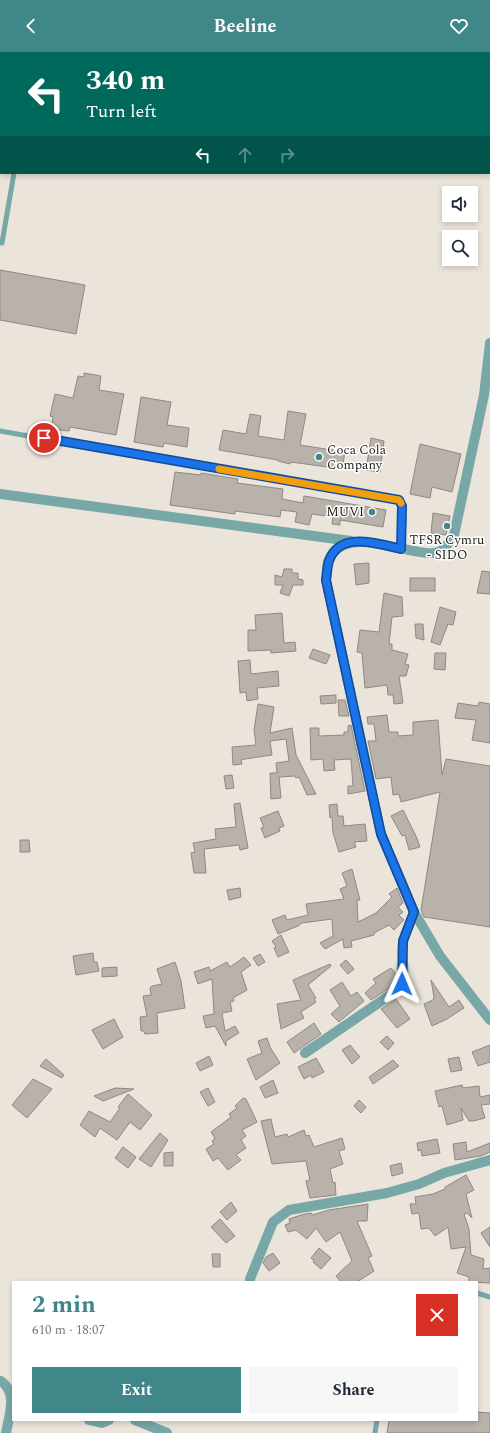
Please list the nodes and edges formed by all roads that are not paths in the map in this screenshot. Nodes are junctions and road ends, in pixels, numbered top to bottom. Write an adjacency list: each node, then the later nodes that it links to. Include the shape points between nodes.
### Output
1 (14, 174): 2 (lane)
2 (2, 243)
3 (490, 343): 4 (street)
4 (487, 396): 8 (street, via 454,535 444,549 438,552)
5 (0, 431): 8 (lane, via 399,500 404,512)
6 (0, 494): 7 (street)
7 (351, 541): 8 (street); 9 (street, via 336,549 329,561 326,580 381,834)
8 (401, 549)
9 (414, 912): 10 (street, via 440,956); 11 (street, via 403,941 404,978 399,988)
10 (490, 1020)
11 (305, 1053)
12 (490, 1160): 13 (street, via 387,1193 289,1210 273,1222)
13 (250, 1279)
14 (478, 1293): 15 (lane)
15 (490, 1297)
16 (1, 1381): 17 (street); 22 (street, via 11,1392)
17 (12, 1384)
18 (93, 1421): 19 (street)
19 (107, 1421)
20 (137, 1421): 23 (street)
21 (377, 1421): 24 (lane)
22 (6, 1433)
23 (167, 1433)
24 (375, 1433)

